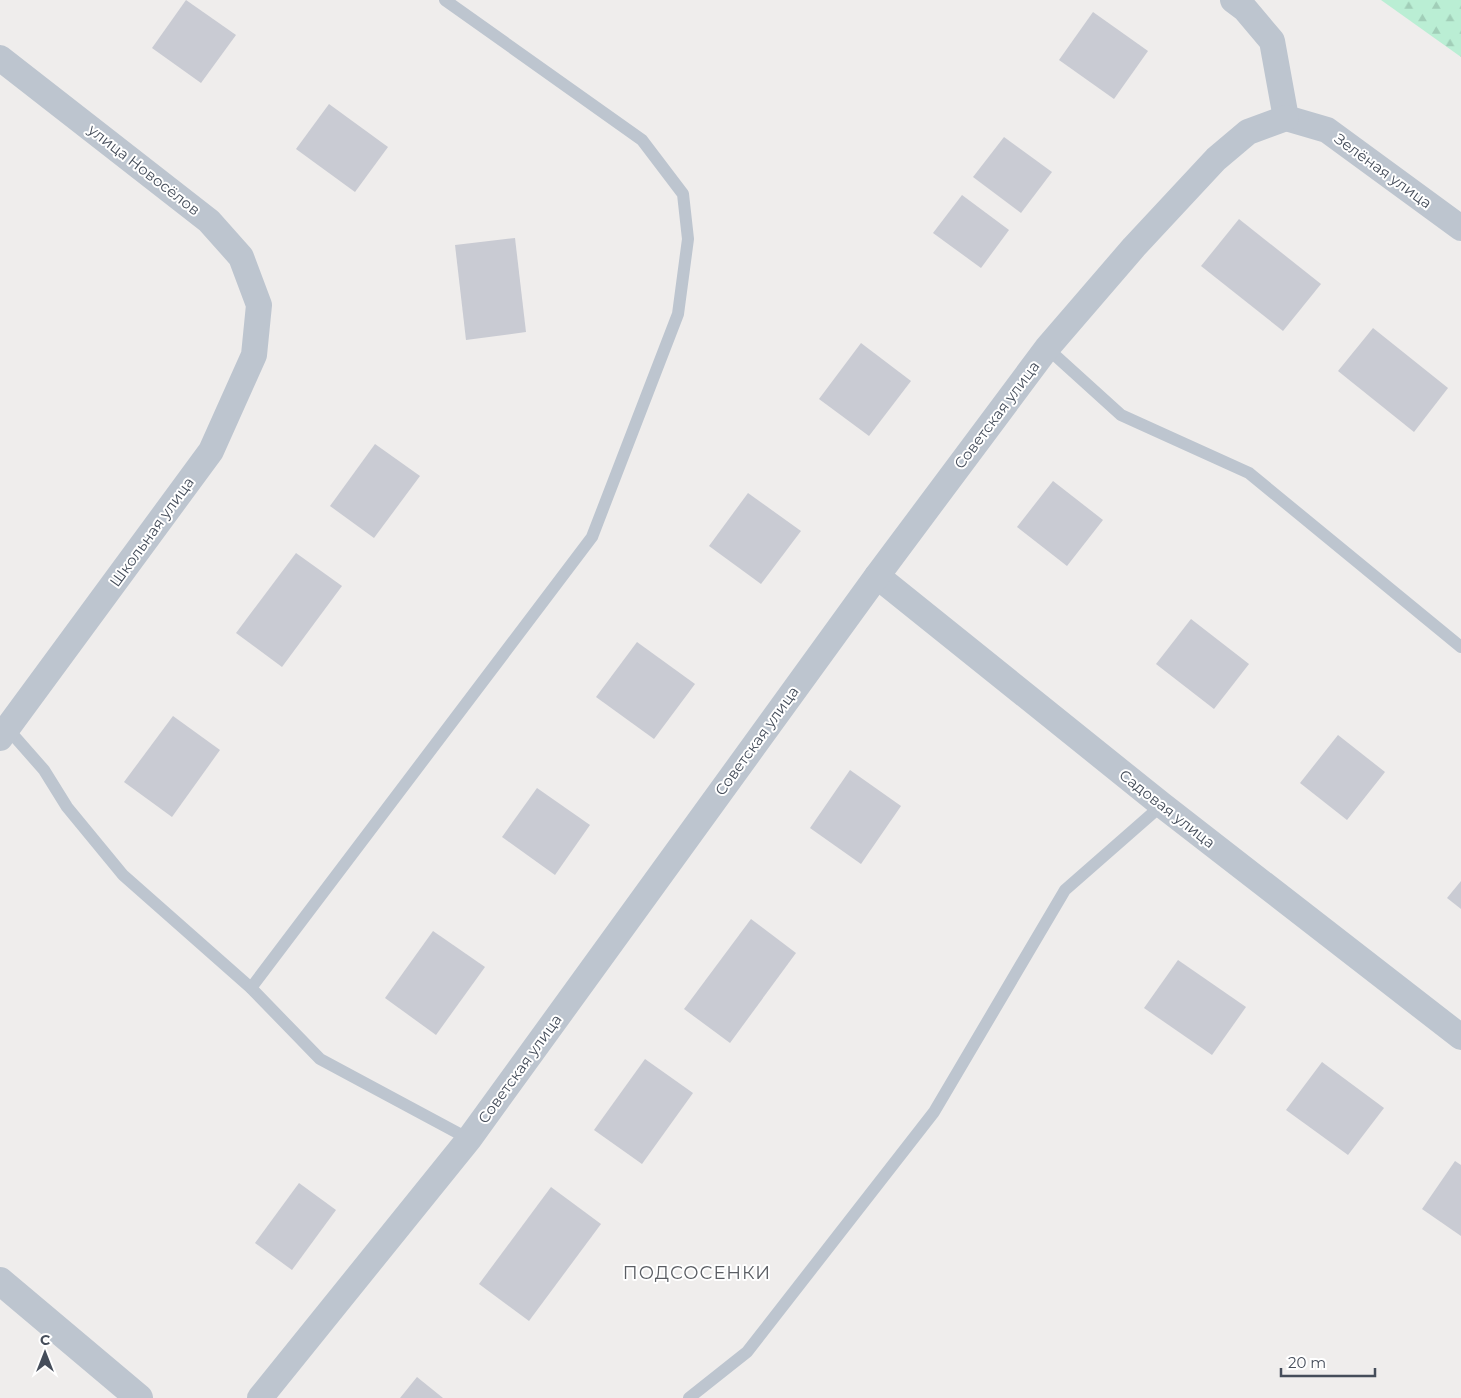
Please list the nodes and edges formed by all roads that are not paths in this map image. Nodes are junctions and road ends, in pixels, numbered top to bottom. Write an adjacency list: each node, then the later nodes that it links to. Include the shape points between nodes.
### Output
1 (445, 0): 12 (lane, via 642,140 683,194 688,240 678,314 592,537)
2 (1233, 0): 4 (street, via 1272,41)
3 (0, 58): 6 (street, улица Новосёлов, via 209,221 241,257)
4 (1286, 118): 5 (street, Зелёная улица, via 1327,130); 7 (street, Советская улица, via 1248,132 1216,159)
5 (1461, 228)
6 (259, 305): 10 (street, Школьная улица, via 254,355 211,451)
7 (1047, 348): 8 (street, Советская улица); 9 (lane, via 1122,415 1249,473)
8 (877, 576): 11 (street, Садовая улица); 14 (street, Советская улица)
9 (1461, 647)
10 (4, 733): 12 (lane, via 44,770 66,807 123,875)
11 (1162, 805): 13 (street, Садовая улица); 18 (lane, via 1065,890 934,1112 748,1352)
12 (251, 988): 14 (lane, via 320,1059)
13 (1461, 1037)
14 (469, 1139): 17 (street, Советская улица)
15 (0, 1280): 16 (street)
16 (139, 1398)
17 (260, 1398)
18 (689, 1398)

